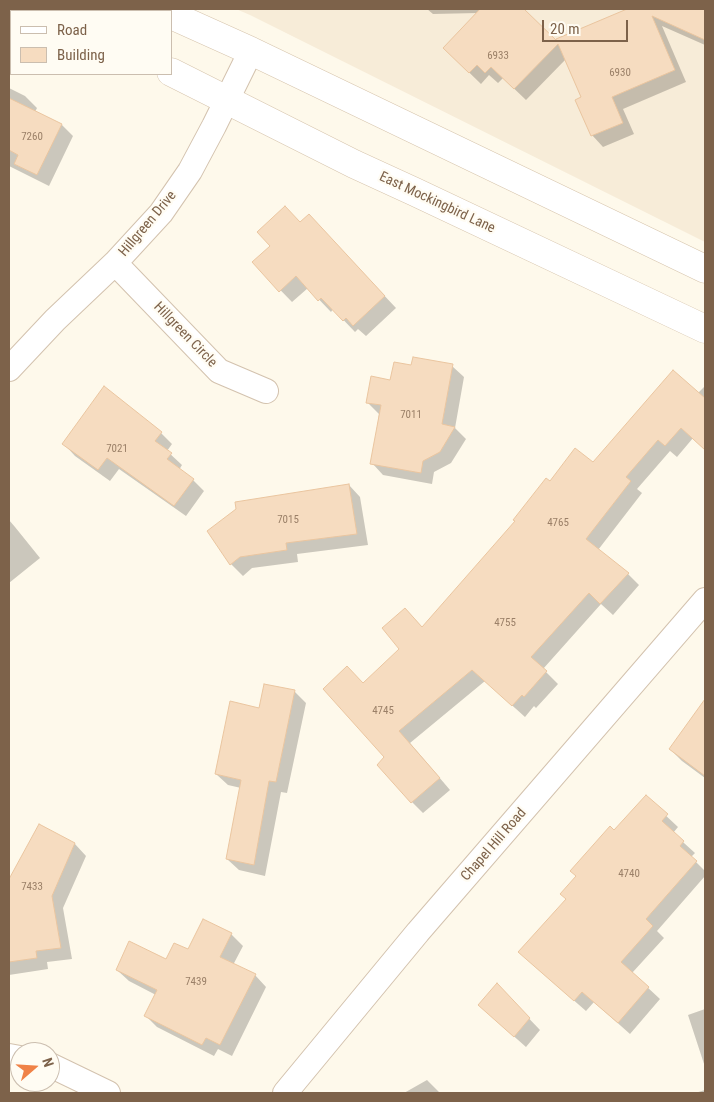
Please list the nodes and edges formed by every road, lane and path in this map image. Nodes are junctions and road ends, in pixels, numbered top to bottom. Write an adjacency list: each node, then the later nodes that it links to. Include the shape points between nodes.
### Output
1 (172, 15): 2 (main road)
2 (251, 51): 4 (street, Hillgreen Drive); 6 (main road)
3 (172, 72): 4 (main road, East Mockingbird Lane)
4 (227, 100): 5 (street, Hillgreen Drive, via 190,171 161,213); 7 (main road, East Mockingbird Lane, via 354,164)
5 (115, 263): 8 (street, Hillgreen Drive, via 55,320); 9 (street, Hillgreen Circle, via 219,371)
6 (705, 268)
7 (705, 329)
8 (9, 370)
9 (266, 391)
10 (705, 600): 13 (street, Chapel Hill Road, via 418,932)
11 (60, 1069): 12 (street)
12 (108, 1093)
13 (285, 1093)

